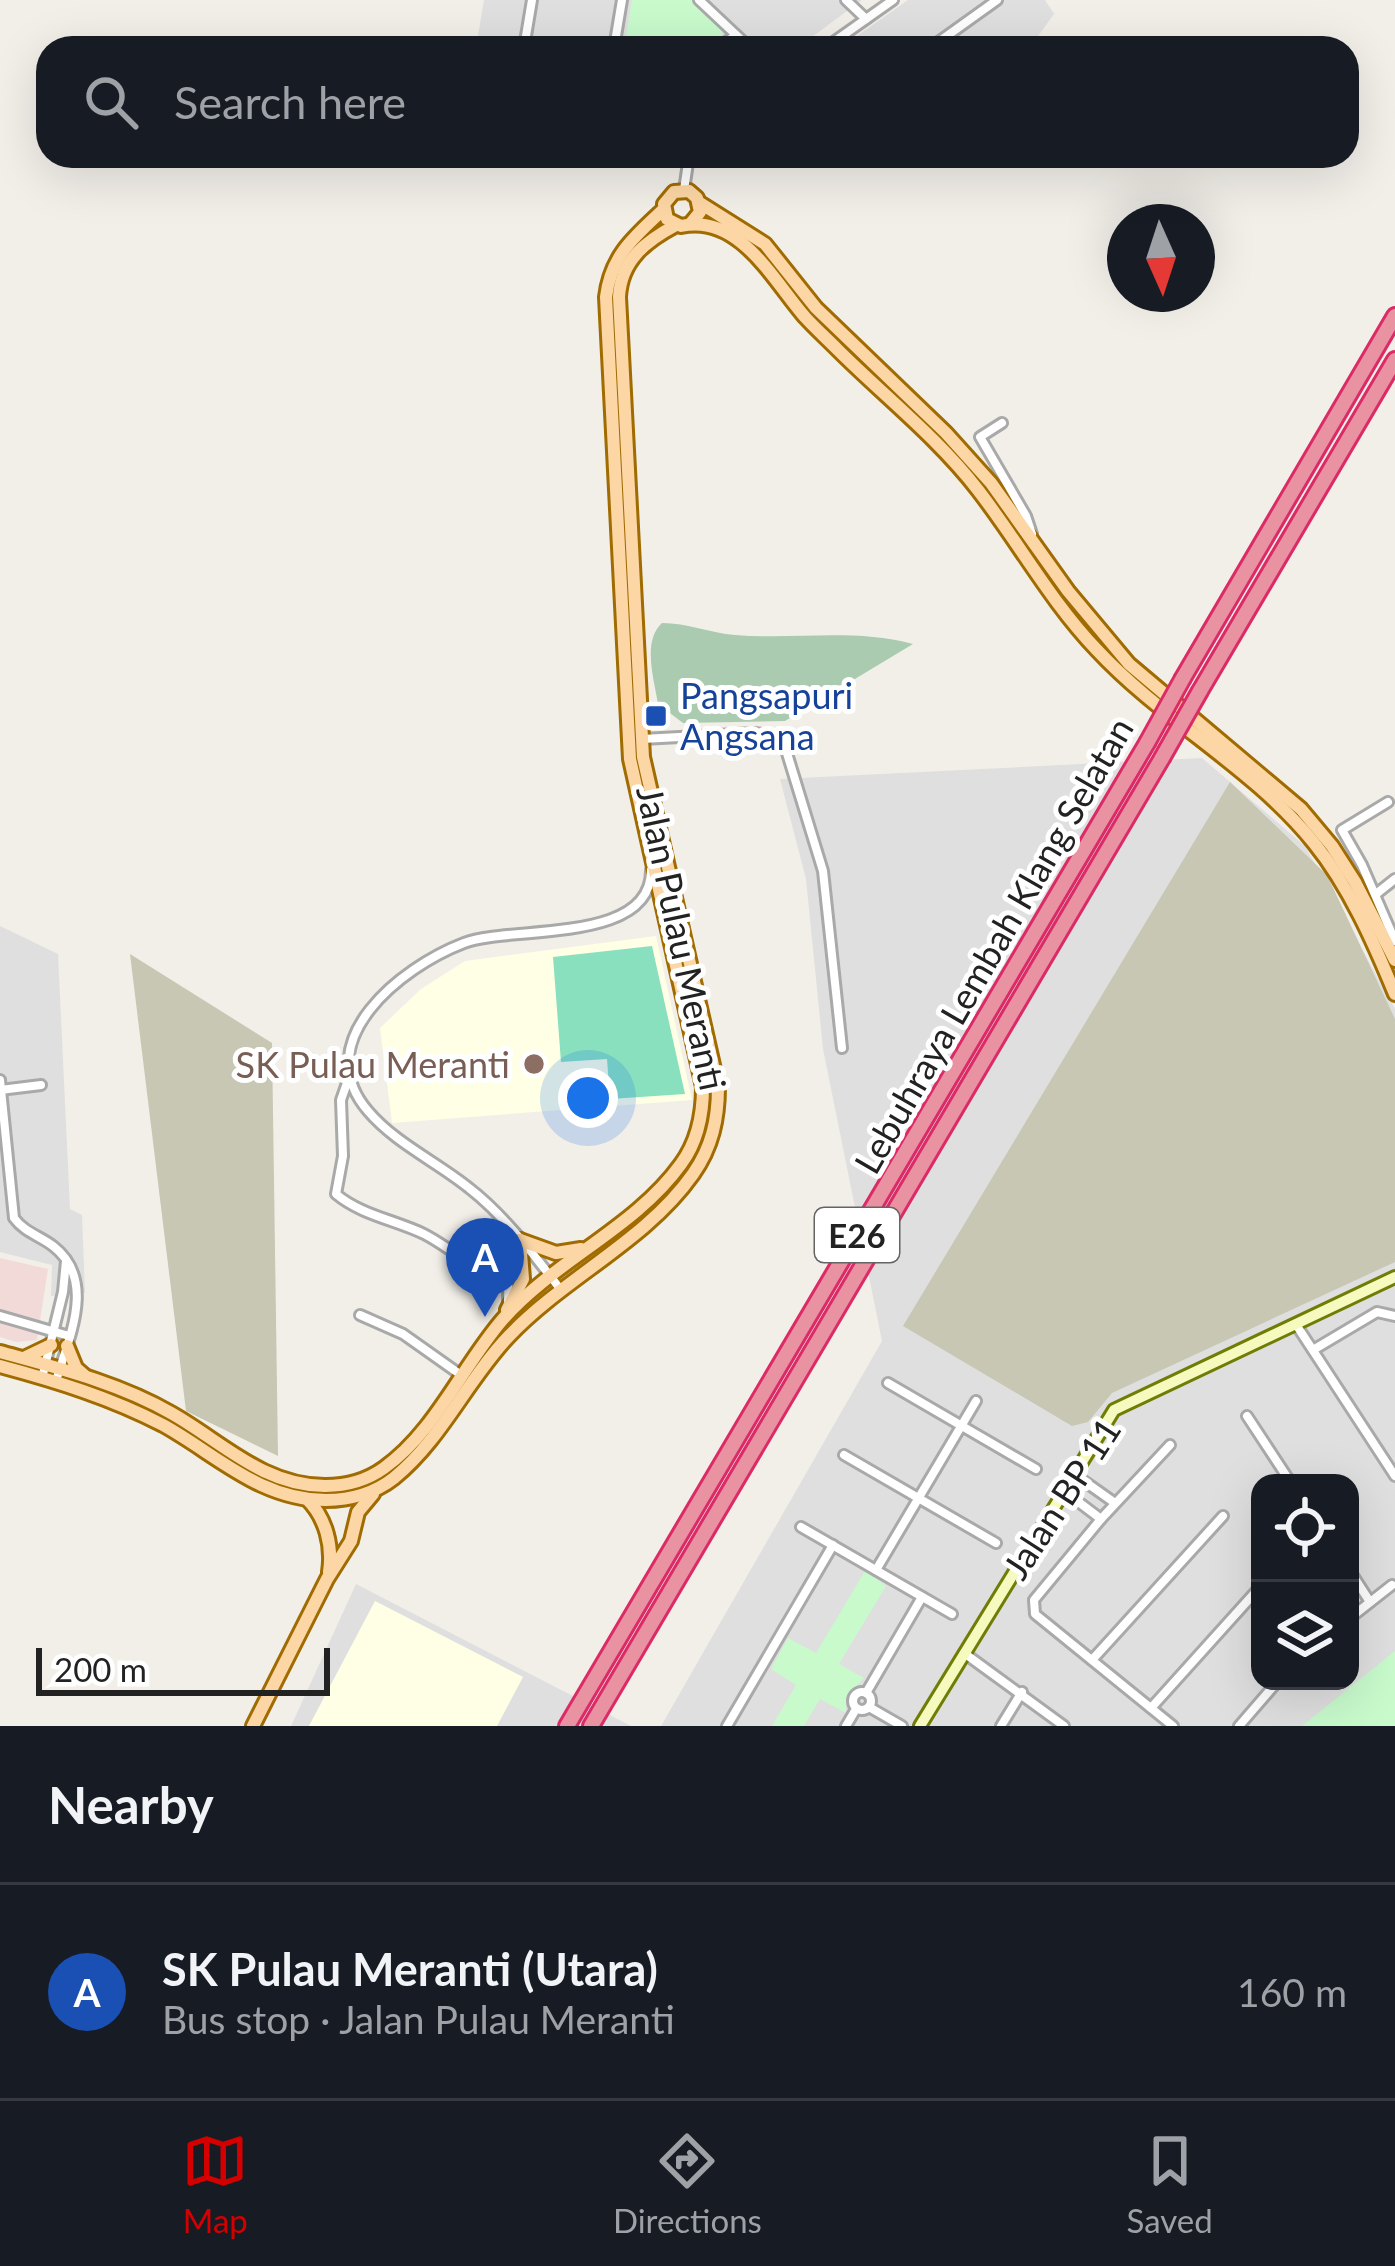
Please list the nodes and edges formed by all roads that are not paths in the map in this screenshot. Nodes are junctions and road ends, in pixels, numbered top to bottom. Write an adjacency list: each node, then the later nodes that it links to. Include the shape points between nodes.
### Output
1 (532, 0): 9 (street)
2 (622, 0): 10 (street)
3 (699, 0): 8 (street)
4 (846, 0): 7 (street)
5 (893, 0): 7 (street)
6 (998, 0): 12 (street)
7 (866, 19): 11 (street)
8 (736, 35)
9 (526, 36)
10 (616, 36)
11 (842, 36)
12 (947, 36)
13 (687, 168): 14 (street)
14 (683, 190): 15 (main road); 16 (main road)
15 (700, 203): 17 (main road); 22 (main road, via 765,244 816,308 991,483)
16 (664, 209): 18 (main road); 25 (main road, Jalan Pulau Meranti, via 626,243 605,297 630,759)
17 (691, 223): 18 (main road); 30 (main road, via 717,228 756,255 806,318 977,489 1094,648 1290,814 1345,892)
18 (676, 224): 23 (main road, Jalan Pulau Meranti, via 629,260 620,281)
19 (1395, 316): 96 (highway, Lebuhraya Lembah Klang Selatan / E26, bridge)
20 (1395, 360): 97 (highway, Lebuhraya Lembah Klang Selatan / E26, bridge)
21 (1002, 423): 22 (street, via 980,437)
22 (1033, 542): 29 (main road, via 1129,664 1301,809 1332,846)
23 (642, 739): 31 (street, via 755,733 786,749 823,871); 43 (main road, Jalan Pulau Meranti, via 708,1030 718,1112 703,1159 672,1200)
24 (1388, 802): 27 (street, via 1342,830)
25 (650, 857): 32 (street, via 649,892 630,909 592,925 466,943 404,978 355,1029); 38 (main road, Jalan Pulau Meranti, via 694,1034 703,1112 680,1166)
26 (1395, 880): 27 (street)
27 (1376, 894): 28 (street)
28 (1395, 941)
29 (1395, 960)
30 (1395, 994)
31 (842, 1048)
32 (349, 1076): 37 (street, via 379,1124 473,1190); 40 (street, via 336,1194 483,1269)
33 (0, 1080): 35 (street)
34 (41, 1085): 35 (street)
35 (0, 1090): 36 (street)
36 (4, 1185): 39 (street, via 14,1218)
37 (515, 1235): 38 (main road, via 556,1253); 40 (street); 41 (street); 44 (main road, via 524,1279)
38 (589, 1247): 41 (main road, Jalan Pulau Meranti)
39 (66, 1260): 49 (street); 50 (street, via 77,1290)
40 (510, 1274): 44 (street)
41 (551, 1277): 43 (street); 44 (main road, Jalan Pulau Meranti)
42 (1395, 1277): 48 (street, Jalan BP 11)
43 (560, 1290): 68 (main road, Jalan Pulau Meranti, via 505,1339 431,1440)
44 (506, 1312): 56 (main road, Jalan Pulau Meranti)
45 (360, 1315): 56 (street)
46 (0, 1316): 49 (street)
47 (1395, 1316): 51 (street, via 1377,1312)
48 (1297, 1326): 51 (street); 65 (street, Jalan BP 11, via 1128,1400 1101,1425)
49 (52, 1339): 50 (street); 53 (main road); 55 (street)
50 (68, 1341): 55 (street); 57 (main road)
51 (1313, 1350): 67 (street)
52 (0, 1352): 53 (main road, Jalan Pulau Meranti)
53 (19, 1358): 55 (main road, Jalan Pulau Meranti)
54 (0, 1366): 55 (main road, Jalan Pulau Meranti)
55 (51, 1373): 57 (main road, Jalan Pulau Meranti); 71 (main road, Jalan Pulau Meranti, via 166,1427 259,1485)
56 (461, 1375): 57 (main road, Jalan Pulau Meranti, via 384,1468 319,1486 263,1472 173,1413)
57 (86, 1377)
58 (888, 1383): 61 (street)
59 (976, 1401): 61 (street)
60 (1247, 1416): 66 (street)
61 (962, 1426): 64 (street); 70 (street)
62 (1170, 1445): 72 (street)
63 (844, 1455): 70 (street)
64 (1036, 1469)
65 (1073, 1473): 69 (street, Jalan BP 11); 72 (street)
66 (1286, 1474)
67 (1395, 1476)
68 (379, 1488): 71 (main road, Jalan Pulau Meranti, via 344,1500); 79 (main road, via 358,1512)
69 (1063, 1490): 74 (street); 87 (street, Jalan BP 11)
70 (919, 1498): 76 (street); 78 (street)
71 (307, 1499): 79 (main road, via 327,1532)
72 (1114, 1504): 74 (street)
73 (1223, 1516): 88 (street)
74 (1101, 1519): 88 (street, via 1034,1600 1035,1614)
75 (801, 1527): 77 (street)
76 (996, 1544)
77 (833, 1545): 78 (street); 98 (street)
78 (876, 1570): 82 (street)
79 (327, 1579): 95 (main road)
80 (1357, 1582): 84 (street)
81 (1392, 1585): 84 (street)
82 (922, 1597): 86 (street); 91 (street)
83 (1251, 1597): 93 (street)
84 (1370, 1602): 85 (street)
85 (1359, 1611)
86 (952, 1614)
87 (964, 1653): 90 (street); 101 (street, Jalan BP 11)
88 (1092, 1660): 93 (street)
89 (1270, 1690): 105 (street)
90 (1022, 1692): 102 (street); 103 (street)
91 (866, 1693): 92 (street); 94 (street, via 854,1695)
92 (869, 1707): 94 (street); 100 (street)
93 (1151, 1708): 104 (street)
94 (856, 1709): 99 (street)
95 (253, 1726)
96 (567, 1726)
97 (591, 1726)
98 (727, 1726)
99 (846, 1726)
100 (902, 1726)
101 (920, 1726)
102 (1001, 1726)
103 (1064, 1726)
104 (1173, 1726)
105 (1238, 1726)

